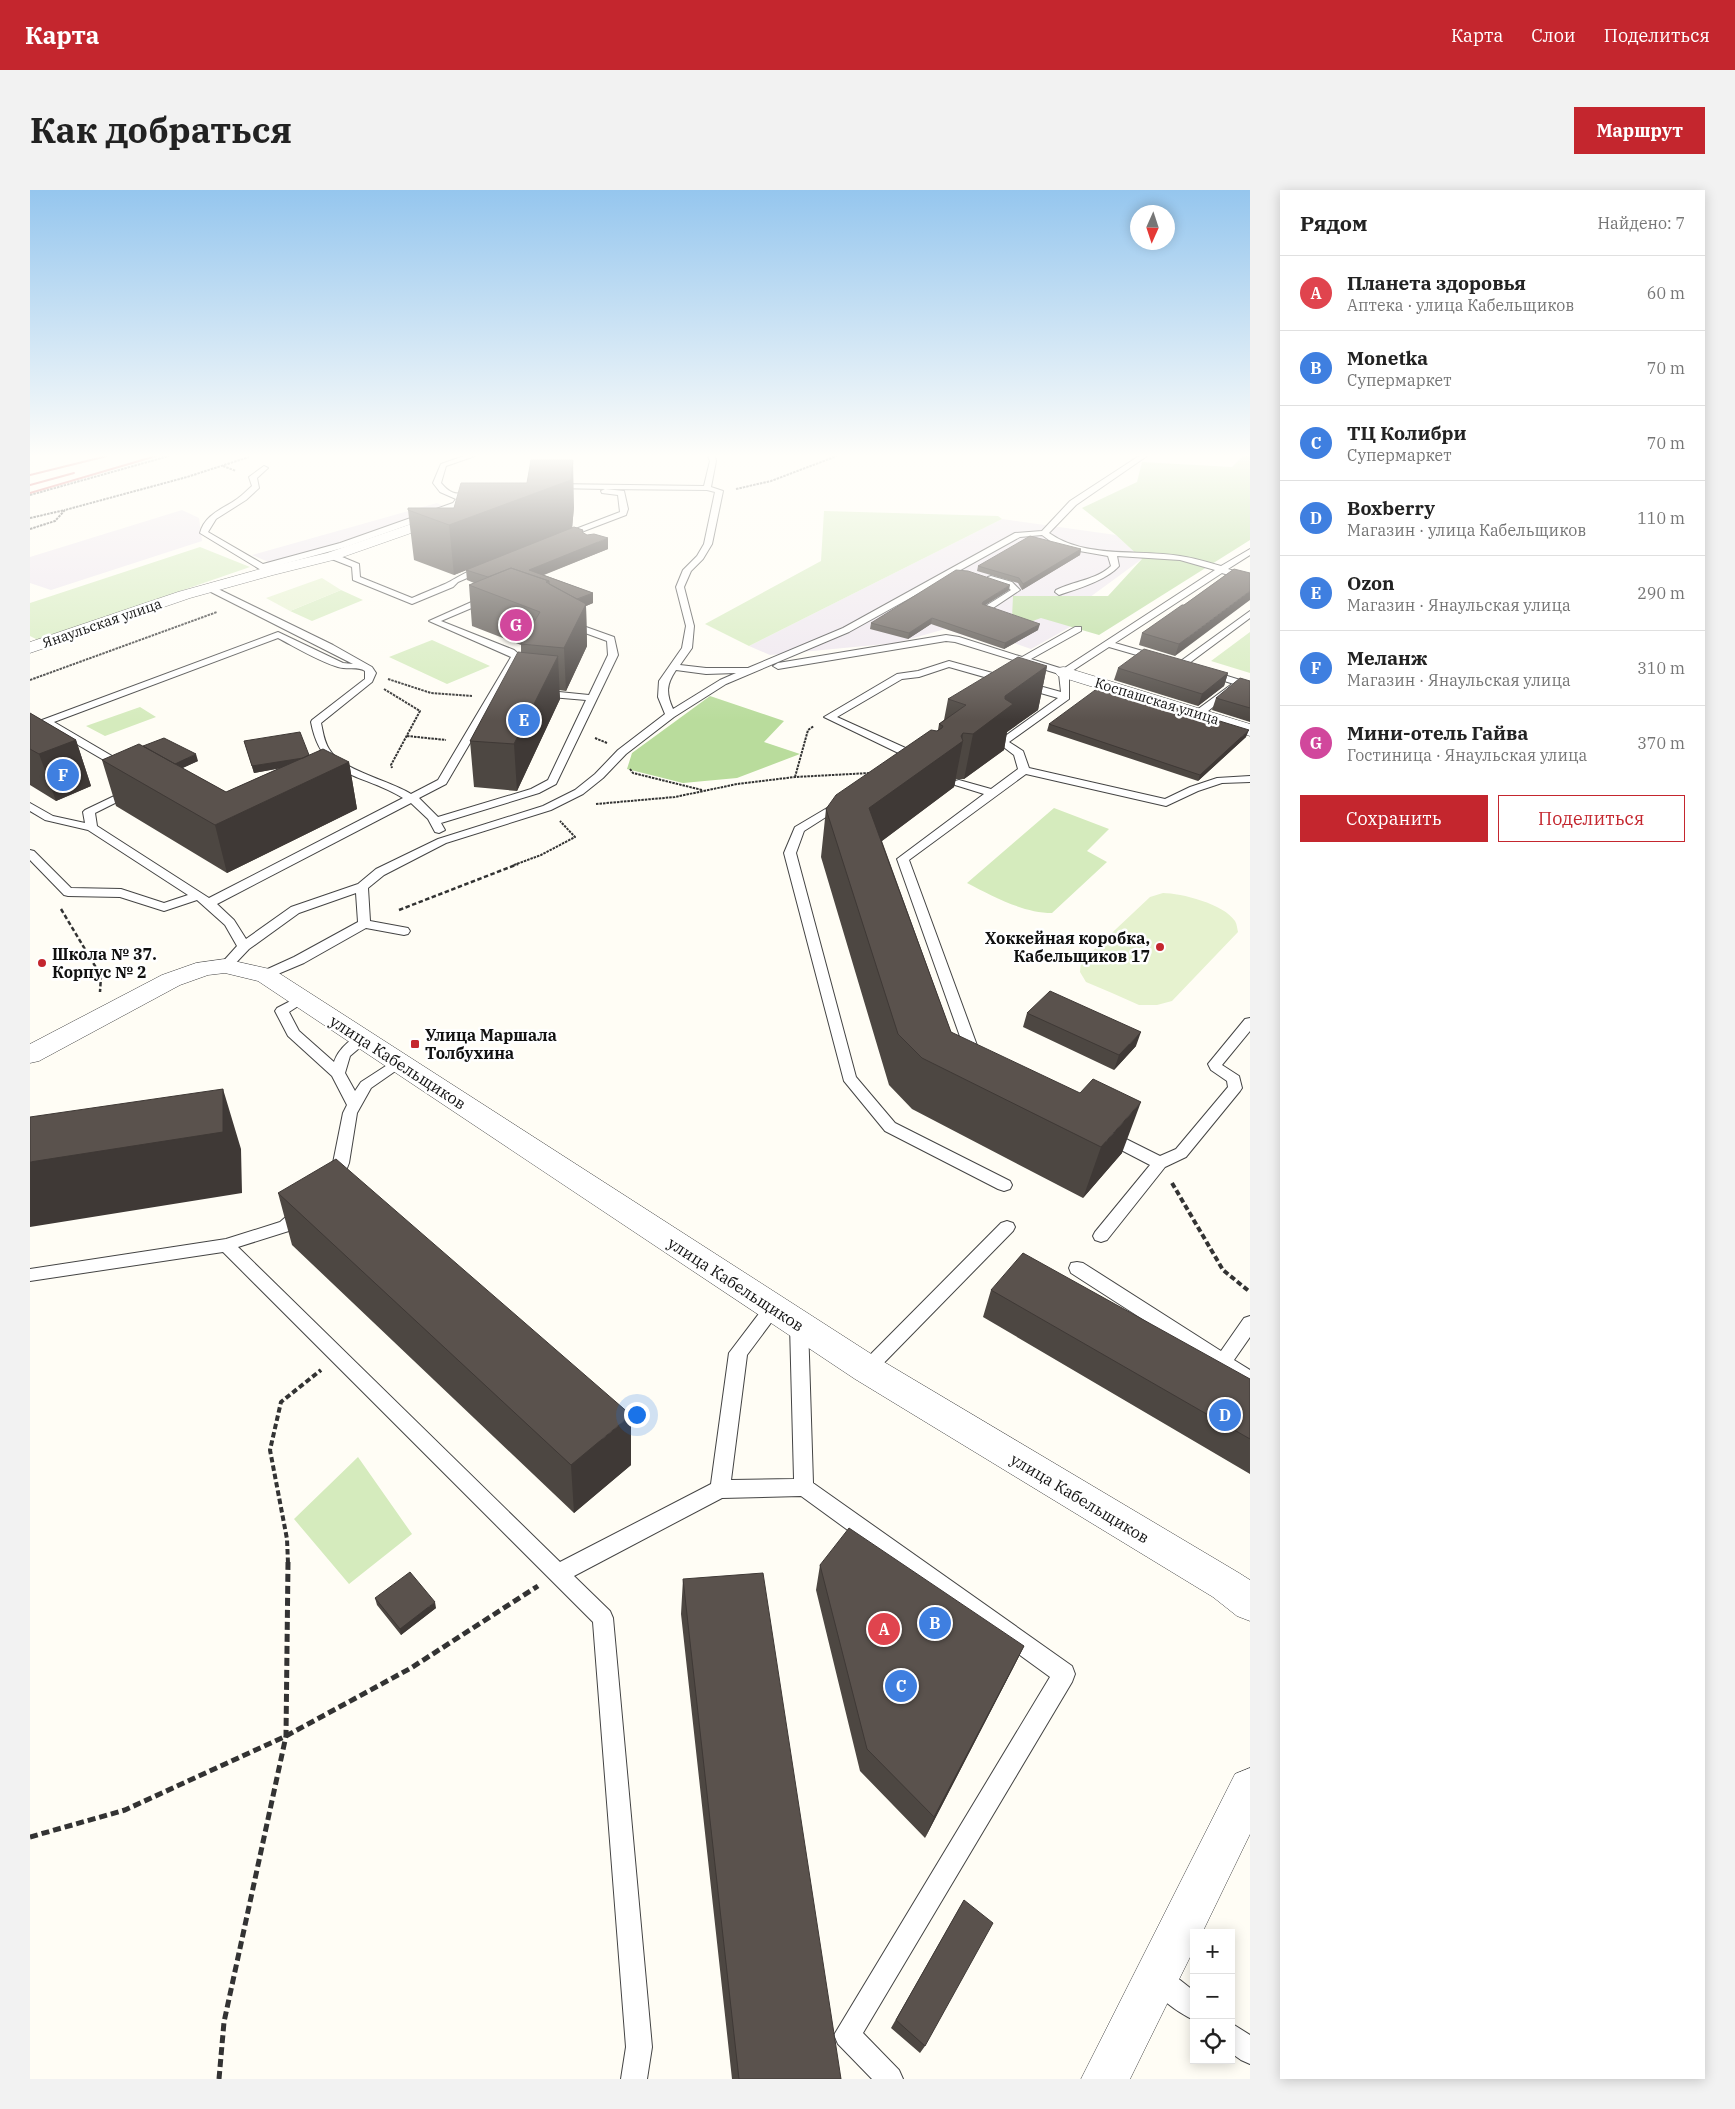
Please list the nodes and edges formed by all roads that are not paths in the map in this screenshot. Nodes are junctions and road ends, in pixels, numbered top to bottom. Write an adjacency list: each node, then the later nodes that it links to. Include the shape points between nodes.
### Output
1 (223, 544): 11 (lane)
2 (345, 544): 11 (lane)
3 (363, 544): 9 (street, Янаульская улица)
4 (708, 544): 27 (lane, via 687,570 680,587 690,626 687,648)
5 (1003, 544): 28 (lane, via 846,630)
6 (1063, 544): 8 (lane)
7 (1250, 551): 12 (lane)
8 (1112, 554): 12 (lane, via 1181,558); 16 (lane, via 1114,566 1110,570 1092,582 1070,585)
9 (332, 556): 10 (lane, via 356,566 356,578 412,601); 11 (street, Янаульская улица)
10 (492, 565)
11 (265, 569): 15 (street, Янаульская улица)
12 (1220, 570): 14 (lane); 22 (lane)
13 (982, 577): 18 (lane, via 1009,584 1016,590)
14 (1250, 579)
15 (210, 588): 23 (street, Янаульская улица); 25 (lane)
16 (1059, 592)
17 (502, 600): 48 (lane, via 479,602 433,621 515,654 516,659 442,782)
18 (987, 608)
19 (1250, 614): 26 (lane)
20 (559, 620): 34 (lane, via 611,639 613,655)
21 (1078, 629): 24 (lane)
22 (1108, 644): 26 (lane); 29 (lane)
23 (30, 648)
24 (1023, 660): 28 (lane, via 946,638); 29 (lane)
25 (361, 665): 41 (lane, via 340,666 278,635 46,722); 48 (lane, via 371,673 369,680 316,722 325,752 339,765)
26 (1181, 665): 30 (lane)
27 (672, 667): 28 (lane, via 706,671); 36 (lane, via 664,681 663,697)
28 (754, 670): 36 (lane, via 723,682)
29 (1064, 672): 33 (lane); 35 (street, Коспашская улица)
30 (1238, 682): 31 (lane); 35 (lane)
31 (1250, 686)
32 (526, 692): 34 (lane)
33 (1066, 697): 38 (lane, via 949,664 919,674 900,676 829,717 917,757); 40 (lane, via 1002,742 1019,753)
34 (592, 698): 50 (lane, via 552,782 540,789)
35 (1198, 714): 37 (street, Коспашская улица)
36 (670, 715): 52 (lane, via 622,752 579,792 547,808)
37 (1250, 730)
38 (905, 764): 39 (lane); 42 (lane)
39 (920, 769)
40 (1024, 770): 43 (lane, via 1166,803 1221,780); 47 (lane)
41 (132, 772)
42 (888, 772)
43 (1250, 779)
44 (959, 783): 47 (lane)
45 (141, 786): 51 (lane, via 89,812)
46 (856, 793): 70 (lane, via 799,828 790,853 849,1078 890,1127)
47 (992, 793): 65 (lane, via 903,859)
48 (412, 799): 50 (lane); 55 (lane)
49 (30, 806): 51 (lane, via 49,818)
50 (436, 821): 52 (lane)
51 (92, 828): 55 (lane)
52 (442, 841): 54 (lane, via 408,856)
53 (30, 853): 55 (lane, via 68,892 121,893 164,907)
54 (362, 886): 56 (lane); 58 (lane, via 295,910)
55 (203, 900): 58 (lane, via 230,923)
56 (364, 924): 57 (lane); 59 (lane)
57 (404, 931)
58 (234, 956): 59 (street, улица Кабельщиков); 63 (street, via 171,980)
59 (266, 975): 60 (street, улица Кабельщиков)
60 (302, 999): 62 (street, улица Кабельщиков); 66 (lane, via 282,1011 293,1033)
61 (1250, 1022): 69 (lane, via 1215,1064 1216,1068 1234,1079 1235,1088 1181,1153)
62 (363, 1039): 64 (street, улица Кабельщиков); 66 (lane, via 344,1054)
63 (30, 1055)
64 (400, 1063): 67 (lane, via 366,1085); 78 (street, улица Кабельщиков)
65 (980, 1072)
66 (338, 1073): 67 (lane)
67 (355, 1105): 71 (lane, via 350,1113 341,1163 332,1186)
68 (1092, 1128): 69 (lane)
69 (1160, 1163): 74 (lane)
70 (1004, 1185)
71 (325, 1192)
72 (312, 1203): 75 (lane, via 286,1226)
73 (1006, 1227): 82 (lane)
74 (1101, 1236)
75 (226, 1245): 77 (lane); 86 (lane)
76 (1077, 1268): 81 (lane)
77 (30, 1274)
78 (773, 1308): 80 (street, улица Кабельщиков); 85 (lane, via 738,1353)
79 (1250, 1323): 81 (lane)
80 (799, 1325): 82 (street, улица Кабельщиков); 84 (lane)
81 (1223, 1362): 83 (lane)
82 (867, 1369): 87 (street, улица Кабельщиков, via 1226,1585)
83 (1250, 1379)
84 (804, 1487): 85 (lane); 94 (lane, via 1064,1674 847,2035)
85 (720, 1489): 86 (lane)
86 (559, 1573): 93 (lane, via 603,1618 639,2047)
87 (1250, 1603)
88 (1250, 1789): 89 (street)
89 (1156, 1978): 90 (lane); 95 (street)
90 (1190, 2004)
91 (1235, 2039): 92 (lane)
92 (1250, 2051)
93 (634, 2079)
94 (890, 2079)
95 (1105, 2079)

